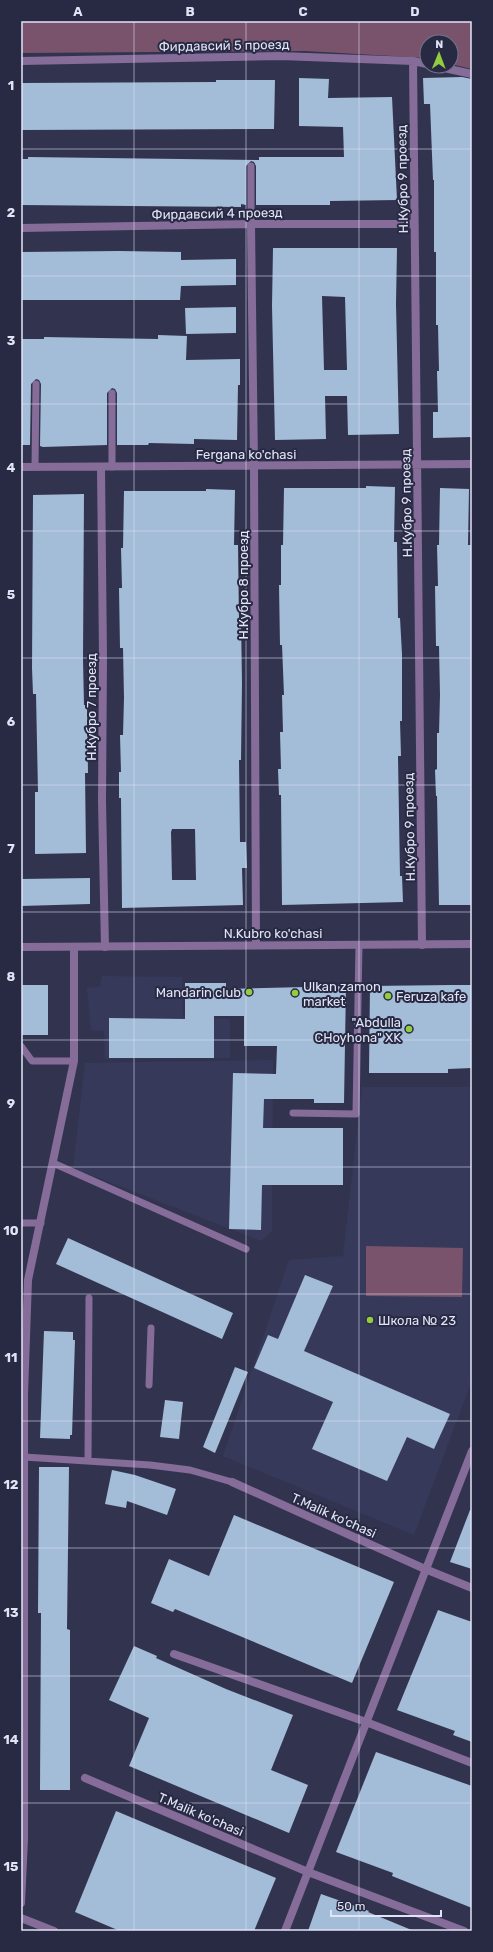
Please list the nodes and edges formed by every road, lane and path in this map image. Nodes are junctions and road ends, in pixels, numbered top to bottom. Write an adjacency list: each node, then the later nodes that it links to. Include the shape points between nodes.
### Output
1 (21, 61): 2 (street, Фирдавсий 5 проезд, via 281,56)
2 (413, 61): 3 (street, Фирдавсий 5 проезд); 8 (street, Н.Кубро 9 проезд)
3 (419, 62)
4 (459, 71): 5 (street)
5 (472, 74)
6 (250, 166): 7 (lane)
7 (251, 224): 8 (street, Фирдавсий 4 проезд); 9 (street, Фирдавсий 4 проезд); 14 (street, Н.Кубро 8 проезд)
8 (414, 224): 12 (street, Н.Кубро 9 проезд)
9 (21, 228)
10 (36, 384): 16 (lane)
11 (112, 393): 18 (lane)
12 (417, 464): 13 (street, Fergana ko'chasi); 14 (street, Fergana ko'chasi); 22 (street, Н.Кубро 9 проезд)
13 (472, 464)
14 (254, 466): 18 (street, Fergana ko'chasi); 20 (street, Н.Кубро 8 проезд)
15 (21, 467): 16 (street, Fergana ko'chasi)
16 (36, 467): 17 (street, Fergana ko'chasi)
17 (101, 467): 18 (street, Fergana ko'chasi); 25 (street, Н.Кубро 7 проезд)
18 (112, 467)
19 (472, 944): 22 (street, N.Kubro ko'chasi)
20 (256, 945): 21 (street, N.Kubro ko'chasi); 25 (street, N.Kubro ko'chasi)
21 (359, 945): 22 (street, N.Kubro ko'chasi); 28 (lane, via 356,1114)
22 (422, 945)
23 (21, 947): 24 (street, N.Kubro ko'chasi)
24 (74, 947): 25 (street, N.Kubro ko'chasi); 27 (street)
25 (105, 947)
26 (21, 1046): 27 (lane, via 32,1061)
27 (74, 1061): 29 (street)
28 (293, 1113)
29 (53, 1163): 31 (street); 32 (lane)
30 (21, 1223): 31 (lane)
31 (41, 1223): 37 (street, via 28,1280)
32 (246, 1249)
33 (89, 1298): 38 (lane)
34 (151, 1328): 35 (lane)
35 (149, 1385)
36 (472, 1452): 40 (street)
37 (24, 1457): 38 (lane); 47 (street, via 24,1840)
38 (88, 1460): 39 (lane, via 190,1470)
39 (232, 1482): 40 (street, T.Malik ko'chasi)
40 (425, 1569): 41 (street, T.Malik ko'chasi); 43 (street)
41 (472, 1588)
42 (174, 1654): 43 (street)
43 (366, 1722): 44 (street); 46 (street)
44 (472, 1763)
45 (85, 1778): 46 (street, T.Malik ko'chasi)
46 (308, 1872): 50 (street); 51 (street, T.Malik ko'chasi)
47 (21, 1902)
48 (21, 1918): 49 (street)
49 (54, 1931)
50 (285, 1931)
51 (464, 1931)

